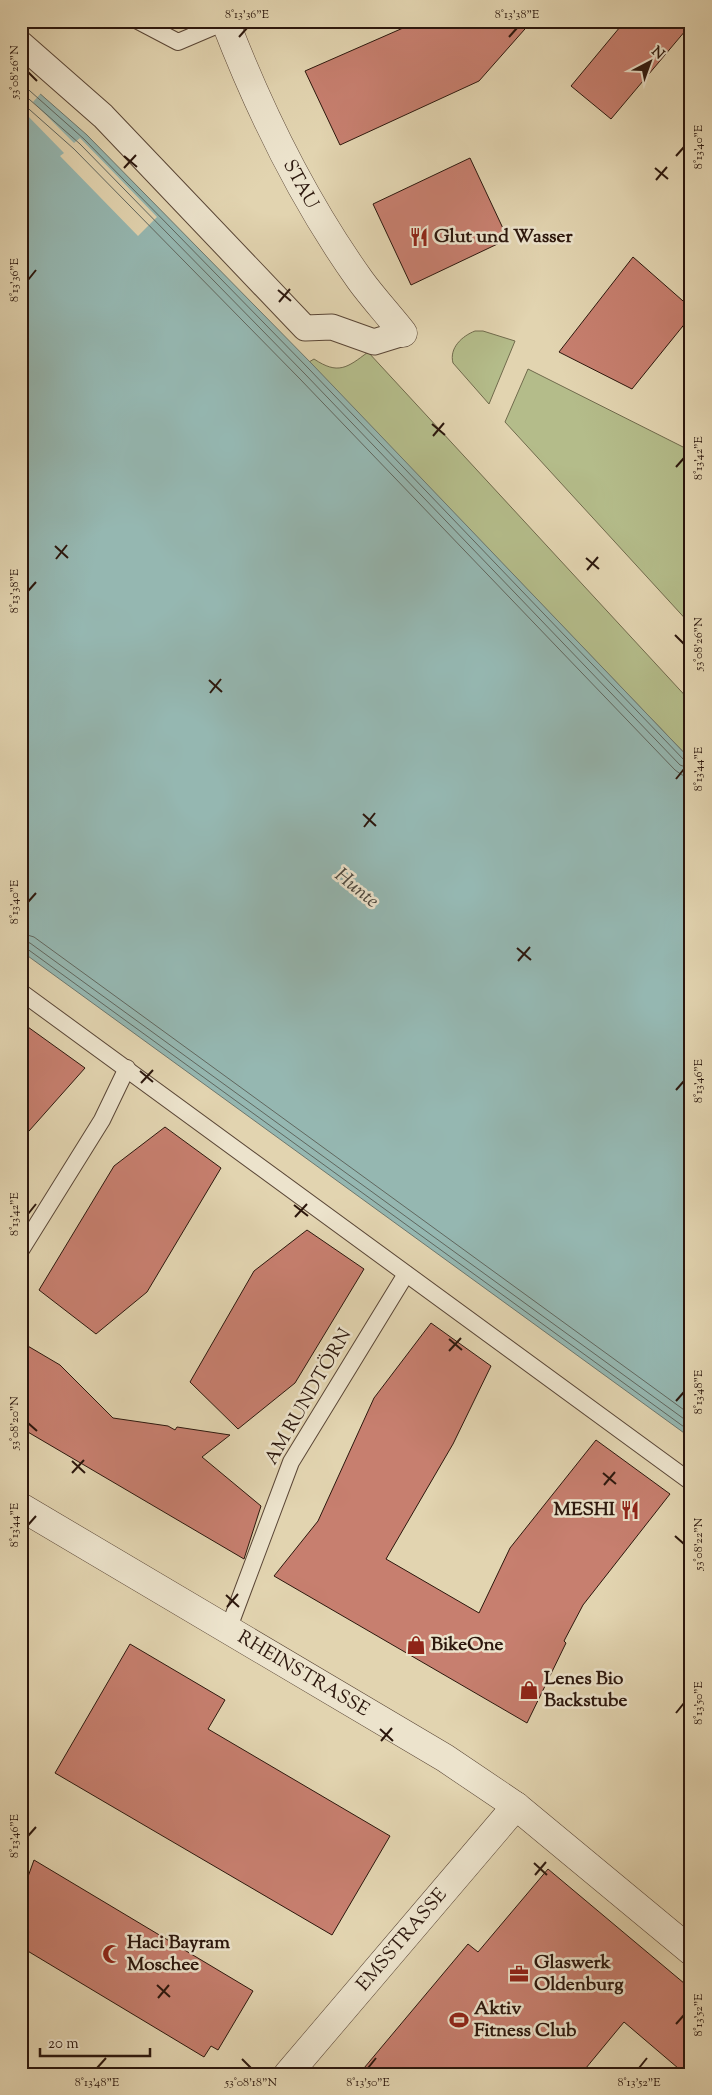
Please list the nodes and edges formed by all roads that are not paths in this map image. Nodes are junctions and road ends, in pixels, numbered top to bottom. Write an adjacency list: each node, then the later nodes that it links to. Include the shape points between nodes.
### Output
1 (138, 21): 2 (lane, via 178,42)
2 (225, 21): 4 (street, STAU, via 266,118 304,191 360,280)
3 (21, 44): 4 (street, via 103,116 306,328 332,327 374,342)
4 (403, 333)
5 (21, 992): 6 (lane)
6 (127, 1068): 7 (lane, via 102,1120); 8 (lane)
7 (21, 1250)
8 (406, 1274): 9 (lane); 11 (lane, AM RUNDTÖRN, via 291,1462)
9 (691, 1482)
10 (21, 1507): 11 (street, RHEINSTRASSE)
11 (228, 1630): 12 (street, RHEINSTRASSE, via 445,1758)
12 (516, 1806): 13 (street, RHEINSTRASSE); 14 (street, EMSSTRASSE)
13 (691, 1951)
14 (288, 2074)

